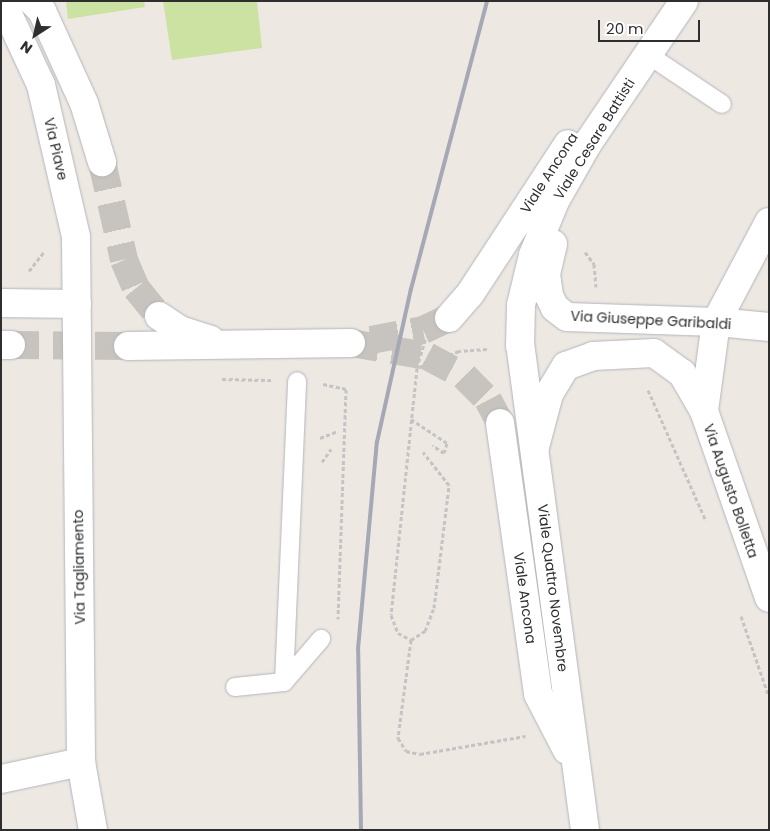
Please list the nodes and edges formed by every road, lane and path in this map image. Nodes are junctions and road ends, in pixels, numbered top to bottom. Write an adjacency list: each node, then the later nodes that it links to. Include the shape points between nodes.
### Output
1 (2, 1): 12 (main road, Via Piave, via 41,85 76,237)
2 (32, 1): 6 (main road, via 42,11 84,103)
3 (684, 1): 4 (main road, Viale Cesare Battisti)
4 (653, 45): 5 (lane); 7 (main road, Viale Cesare Battisti); 14 (main road, Viale Ancona, via 622,63 470,294)
5 (722, 104)
6 (102, 162)
7 (555, 201): 15 (main road, Via Giuseppe Garibaldi, via 556,230 546,274 554,308 567,317); 20 (main road, Viale Cesare Battisti, via 533,255 521,305)
8 (769, 222): 15 (main road)
9 (584, 247): 10 (path, via 594,264 596,291)
10 (589, 293)
11 (1, 303): 12 (main road)
12 (76, 304): 42 (main road, Via Tagliamento)
13 (159, 316): 18 (main road, via 180,330)
14 (448, 318)
15 (716, 322): 16 (main road, Via Giuseppe Garibaldi); 25 (main road, Via Augusto Bolletta)
16 (769, 327)
17 (351, 343): 18 (main road)
18 (224, 345): 19 (main road)
19 (128, 346)
20 (520, 346): 29 (main road, Viale Quattro Novembre)
21 (487, 349): 26 (path, via 459,351 417,368)
22 (297, 381): 38 (lane)
23 (315, 382): 36 (path, via 346,389 338,620 331,636)
24 (646, 386): 33 (path)
25 (704, 411): 29 (main road, Via Augusto Bolletta, via 682,372 654,353 593,356 566,366 549,394); 34 (main road, Via Augusto Bolletta)
26 (411, 419): 28 (path, via 447,443 444,453); 37 (path, via 392,615 398,633)
27 (500, 423): 43 (main road, Viale Ancona, via 538,694)
28 (432, 445)
29 (535, 447): 43 (main road, Viale Quattro Novembre)
30 (331, 449): 32 (path, via 320,464)
31 (422, 452): 37 (path, via 449,485 434,608 425,631)
32 (320, 474)
33 (708, 525)
34 (769, 598)
35 (738, 609): 40 (path)
36 (321, 639): 38 (lane)
37 (411, 640): 41 (path, via 398,738 406,751 420,754)
38 (284, 682): 39 (lane)
39 (235, 687)
40 (768, 694)
41 (533, 735)
42 (81, 762): 44 (main road); 45 (main road, Via Tagliamento)
43 (575, 764): 46 (main road, Viale Quattro Novembre)
44 (1, 779)
45 (93, 830)
46 (585, 830)

